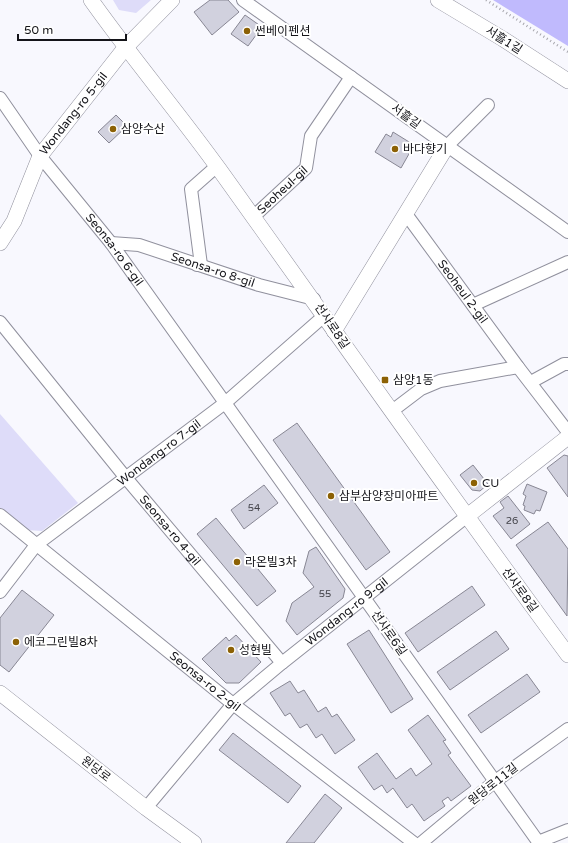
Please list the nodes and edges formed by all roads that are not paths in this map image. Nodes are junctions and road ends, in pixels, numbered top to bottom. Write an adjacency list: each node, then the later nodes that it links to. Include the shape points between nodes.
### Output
1 (91, 0): 5 (street, 선사로8길)
2 (172, 0): 5 (street, Wondang-ro 5-gil)
3 (243, 0): 6 (street, 서흘길)
4 (438, 0): 7 (street, 서흘1길)
5 (125, 48): 11 (street, Wondang-ro 5-gil); 12 (street, 선사로8길)
6 (352, 77): 10 (street, 서흘길); 14 (street, Seoheul-gil, via 311,136 306,168)
7 (568, 81)
8 (0, 98): 11 (street, Seonsa-ro 6-gil)
9 (488, 105): 10 (street)
10 (447, 146): 13 (street); 15 (street, 서흘길)
11 (40, 156): 16 (street, Wondang-ro 5-gil, via 14,221); 17 (street, Seonsa-ro 6-gil)
12 (217, 166): 14 (street, 선사로8길); 19 (street, via 191,189 201,265)
13 (406, 214): 21 (street, Seoheul 2-gil); 24 (street)
14 (253, 217): 20 (street, 선사로8길)
15 (568, 232)
16 (0, 243)
17 (111, 243): 19 (street, Seonsa-ro 8-gil, via 139,246); 28 (street, Seonsa-ro 6-gil)
18 (568, 262): 21 (street)
19 (197, 265): 20 (street, Seonsa-ro 8-gil)
20 (314, 299): 22 (street, 선사로8길)
21 (473, 305): 26 (street, Seoheul 2-gil)
22 (324, 316): 24 (street, 선사로8길); 28 (street, Wondang-ro 7-gil)
23 (0, 322): 32 (street, Seonsa-ro 4-gil)
24 (334, 331): 29 (street, 선사로8길)
25 (568, 364): 27 (street)
26 (518, 367): 27 (street, Seoheul 2-gil); 29 (street, via 440,381 421,389)
27 (531, 382): 30 (street, Seoheul 2-gil)
28 (225, 403): 32 (street, Wondang-ro 7-gil); 37 (street, 선사로6길)
29 (392, 411): 34 (street, 선사로8길)
30 (568, 432)
31 (568, 437): 34 (street, Wondang-ro 9-gil)
32 (126, 478): 35 (street, Wondang-ro 7-gil); 39 (street, Seonsa-ro 4-gil)
33 (0, 516): 35 (street, Seonsa-ro 2-gil)
34 (466, 516): 37 (street, Wondang-ro 9-gil); 38 (street, 선사로8길)
35 (36, 545): 36 (street, Wondang-ro 7-gil); 41 (street, Seonsa-ro 2-gil)
36 (0, 592)
37 (364, 598): 39 (street, Wondang-ro 9-gil); 43 (street, 선사로6길)
38 (568, 655)
39 (282, 663): 41 (street, Wondang-ro 9-gil)
40 (0, 693): 44 (street, 원당로)
41 (233, 704): 44 (street, Wondang-ro 9-gil); 48 (street, Seonsa-ro 2-gil)
42 (568, 729): 43 (street, 원당로11길)
43 (494, 782): 46 (street, 선사로6길); 49 (street, 원당로11길)
44 (146, 808): 47 (street, 원당로)
45 (568, 830): 46 (street)
46 (539, 842)
47 (194, 843)
48 (414, 843)
49 (421, 843)

